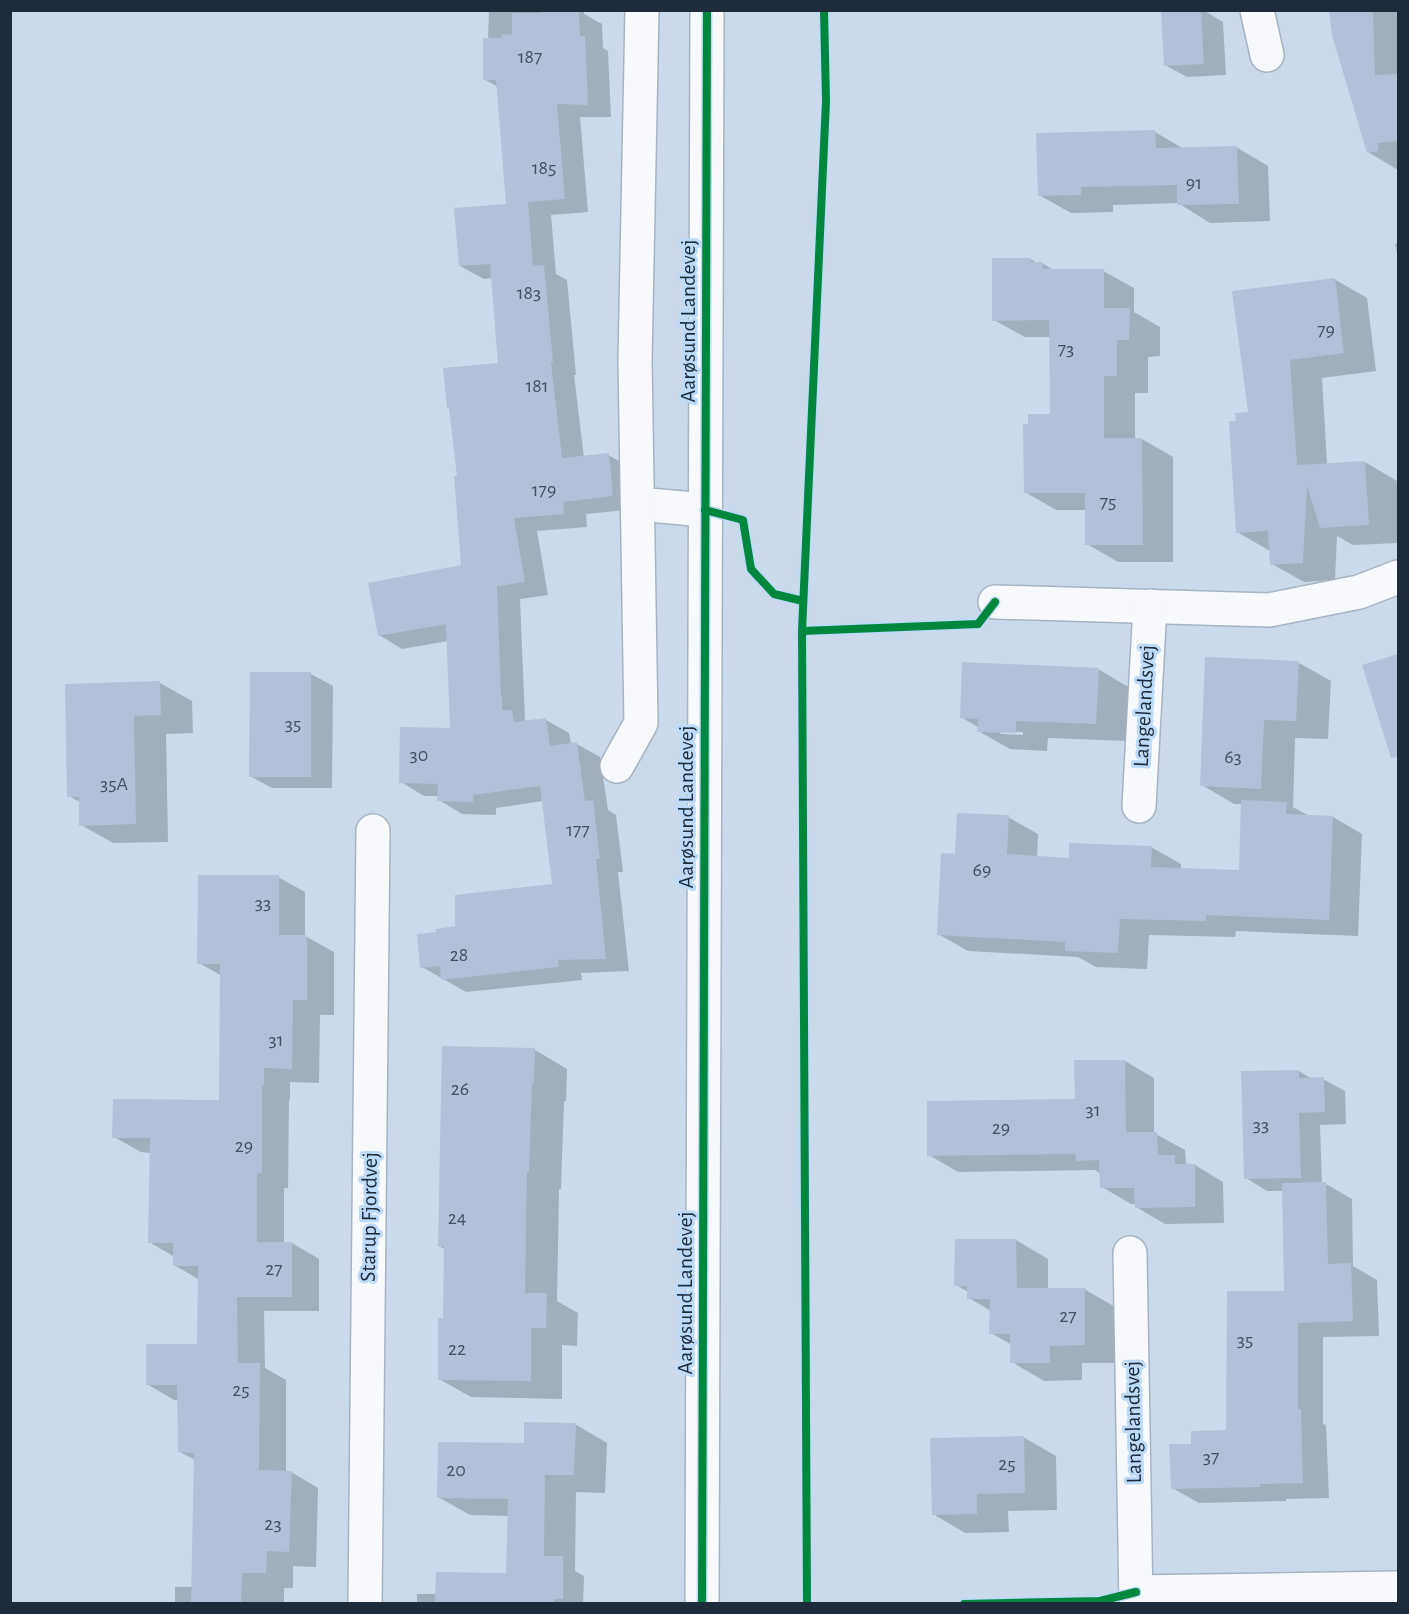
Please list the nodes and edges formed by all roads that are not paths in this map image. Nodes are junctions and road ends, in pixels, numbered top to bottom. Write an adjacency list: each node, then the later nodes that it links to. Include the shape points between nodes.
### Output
1 (642, 10): 5 (street, Aarøsund Landevej, via 635,361)
2 (707, 10): 6 (street, Aarøsund Landevej)
3 (1257, 10): 4 (street)
4 (1267, 55)
5 (638, 504): 6 (street); 10 (street, Aarøsund Landevej, via 641,723)
6 (705, 510): 17 (street, Aarøsund Landevej)
7 (1398, 578): 9 (street, via 1359,592 1269,610)
8 (995, 602): 9 (street)
9 (1150, 606): 11 (street, Langelandsvej)
10 (617, 766)
11 (1139, 806)
12 (373, 831): 16 (street, Starup Fjordvej)
13 (1130, 1253): 15 (street, Langelandsvej)
14 (1398, 1588): 15 (street, Langelandsvej)
15 (1136, 1598)
16 (365, 1604)
17 (702, 1604)

